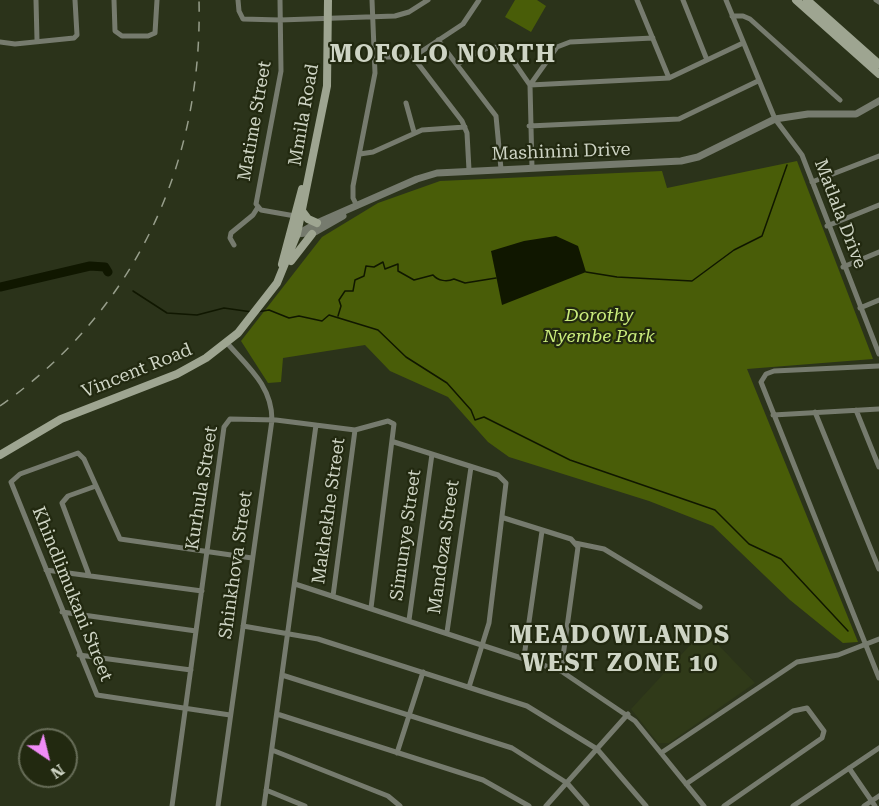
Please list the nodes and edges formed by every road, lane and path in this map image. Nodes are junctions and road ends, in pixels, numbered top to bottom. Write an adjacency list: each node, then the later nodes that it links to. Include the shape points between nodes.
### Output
1 (36, 0): 21 (street)
2 (75, 0): 21 (street, via 77,35)
3 (114, 0): 4 (street, via 119,36 155,33)
4 (157, 0)
5 (238, 0): 19 (street, via 239,14 245,20)
6 (280, 0): 19 (street, Matime Street)
7 (326, 0): 18 (main road, Mmila Road)
8 (372, 0): 17 (street)
9 (428, 0): 17 (street, via 400,15)
10 (478, 0): 22 (street, via 463,24)
11 (637, 0): 20 (street)
12 (683, 0): 27 (street)
13 (726, 0): 16 (street, Matlala Drive)
14 (796, 0): 30 (main road)
15 (807, 0): 29 (main road)
16 (732, 16): 24 (street, Matlala Drive); 34 (street, via 750,19)
17 (373, 17): 18 (street); 25 (street)
18 (326, 19): 19 (street); 51 (main road, Mmila Road, via 329,78)
19 (280, 20): 50 (street, Matime Street, via 281,76 256,199)
20 (653, 38): 31 (street); 33 (street, via 563,43)
21 (37, 40): 23 (street)
22 (438, 40): 26 (street); 28 (street)
23 (0, 42)
24 (742, 43): 27 (street); 32 (street, Matlala Drive)
25 (375, 57): 26 (street); 42 (street)
26 (413, 57): 40 (street)
27 (707, 60): 31 (street)
28 (458, 64): 33 (street, via 480,50 496,47 506,52); 45 (street, via 496,116)
29 (879, 64)
30 (879, 74)
31 (669, 78): 33 (street)
32 (758, 81): 38 (street, Matlala Drive); 39 (street, via 679,119)
33 (530, 85): 39 (street)
34 (840, 100)
35 (879, 101): 38 (street, via 856,114 812,114)
36 (406, 103): 41 (street)
37 (879, 107): 38 (street, via 853,118)
38 (776, 121): 44 (street, Mashinini Drive, via 681,161); 47 (street, Matlala Drive, via 802,155)
39 (529, 126): 44 (street)
40 (465, 127): 41 (street); 46 (street)
41 (414, 132): 42 (street, via 373,152)
42 (360, 154): 49 (street, via 352,191)
43 (879, 156): 47 (street)
44 (531, 168): 45 (street, Mashinini Drive)
45 (501, 169): 46 (street, Mashinini Drive)
46 (469, 170): 49 (street, Mashinini Drive, via 428,175)
47 (812, 182): 53 (street, Matlala Drive)
48 (879, 205): 53 (street)
49 (357, 206): 52 (street, Mashinini Drive); 55 (street, Mashinini Drive)
50 (258, 207): 51 (street, Matime Street); 56 (street, via 231,233)
51 (299, 213): 52 (main road); 54 (main road, Mmila Road)
52 (317, 223): 54 (street, Mashinini Drive)
53 (827, 226): 58 (street, Matlala Drive)
54 (295, 230): 55 (street); 59 (main road, Vincent Road)
55 (312, 234): 59 (main road)
56 (234, 245)
57 (879, 252): 58 (street)
58 (843, 267): 61 (street, Matlala Drive)
59 (283, 268): 62 (main road, Vincent Road, via 258,308)
60 (879, 300): 61 (street)
61 (860, 308): 63 (street, Matlala Drive)
62 (227, 344): 69 (street, Shinkhova Street, via 265,388); 74 (main road, Vincent Road, via 177,374 52,423)
63 (879, 354)
64 (879, 366): 68 (street, via 770,371 762,386)
65 (879, 409): 66 (street)
66 (856, 410): 67 (street); 76 (street)
67 (815, 412): 68 (street); 83 (street)
68 (773, 416): 99 (street)
69 (272, 420): 70 (street, Kurhula Street); 81 (street, Kurhula Street, via 233,418 225,424); 82 (street, Shinkhova Street)
70 (316, 425): 71 (street, Kurhula Street); 86 (street)
71 (355, 430): 72 (street, Kurhula Street, via 390,421 396,427); 88 (street, Makhekhe Street)
72 (394, 442): 73 (street); 90 (street)
73 (432, 454): 75 (street); 92 (street, Simunye Street)
74 (0, 455)
75 (471, 466): 78 (street, via 505,480); 96 (street, Mandoza Street)
76 (879, 467)
77 (96, 486): 81 (street, via 120,539); 84 (street, Khindlimukani Street, via 78,453 20,474 11,482); 85 (street, via 68,496 62,503)
78 (504, 518): 79 (street); 98 (street)
79 (542, 531): 80 (street); 101 (street)
80 (575, 543): 89 (street, via 604,549); 103 (street, via 578,554)
81 (207, 552): 82 (street); 87 (street, Kurhula Street)
82 (252, 558): 93 (street, Shinkhova Street)
83 (879, 569)
84 (45, 570): 85 (street); 91 (street, Khindlimukani Street)
85 (89, 575): 87 (street)
86 (294, 584): 88 (street); 95 (street)
87 (202, 591): 94 (street, Kurhula Street)
88 (333, 596): 90 (street)
89 (700, 607)
90 (371, 608): 92 (street)
91 (62, 612): 94 (street); 100 (street, Khindlimukani Street)
92 (409, 620): 96 (street)
93 (243, 626): 95 (street); 111 (street, Shinkhova Street)
94 (196, 631): 102 (street, Kurhula Street)
95 (288, 632): 104 (street); 105 (street)
96 (447, 632): 98 (street)
97 (879, 639): 99 (street)
98 (484, 644): 101 (street); 107 (street)
99 (866, 644): 106 (street); 117 (street, via 838,655 797,662)
100 (79, 655): 102 (street); 108 (street, Khindlimukani Street, via 100,697)
101 (524, 657): 103 (street)
102 (191, 670): 108 (street, Kurhula Street)
103 (561, 671): 110 (street)
104 (423, 672): 107 (street); 112 (street)
105 (282, 675): 109 (street); 112 (street)
106 (879, 678)
107 (470, 687): 114 (street, via 539,711)
108 (185, 708): 111 (street, Khindlimukani Street); 124 (street, Kurhula Street)
109 (277, 714): 115 (street); 116 (street)
110 (628, 714): 114 (street); 117 (street)
111 (230, 715): 125 (street, Shinkhova Street)
112 (409, 715): 116 (street); 119 (street, via 512,748)
113 (879, 748): 118 (street)
114 (597, 749): 119 (street); 132 (street)
115 (272, 750): 121 (street); 128 (street, via 388,796)
116 (397, 753): 129 (street, via 494,784)
117 (661, 753): 120 (street)
118 (849, 768): 123 (street); 135 (street)
119 (567, 783): 130 (street); 131 (street)
120 (686, 783): 133 (street); 134 (street, via 793,711 807,708 824,731 820,741)
121 (266, 790): 126 (street); 127 (street)
122 (879, 796): 123 (street)
123 (874, 803): 136 (street)
124 (172, 806)
125 (218, 806)
126 (264, 806)
127 (305, 806)
128 (400, 806)
129 (529, 806)
130 (546, 806)
131 (587, 806)
132 (646, 806)
133 (704, 806)
134 (724, 806)
135 (793, 806)
136 (864, 806)

